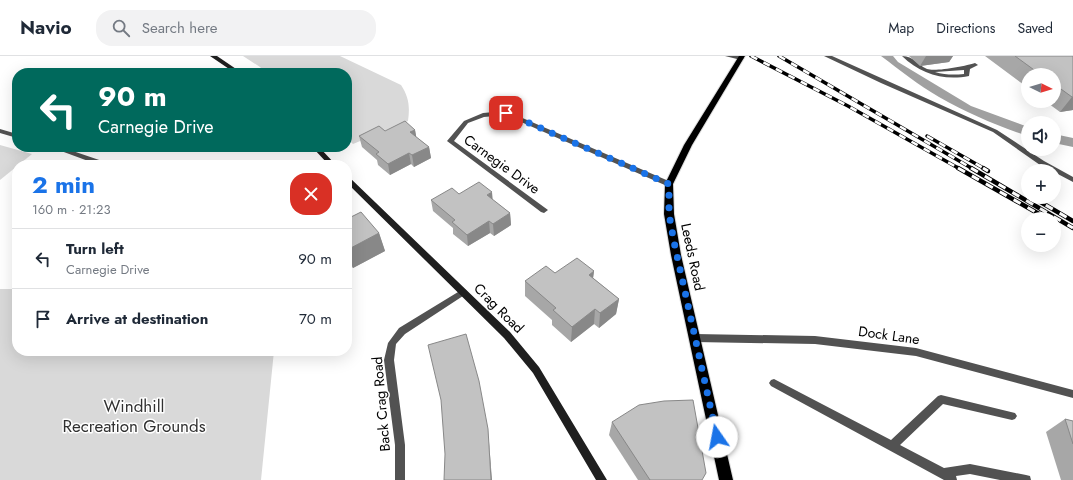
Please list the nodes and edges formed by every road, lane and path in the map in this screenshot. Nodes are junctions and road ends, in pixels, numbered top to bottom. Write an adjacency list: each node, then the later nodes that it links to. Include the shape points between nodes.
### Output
1 (213, 56): 7 (main road)
2 (728, 56): 5 (street)
3 (827, 56): 14 (street, via 995,131 1042,163)
4 (905, 56): 6 (street, via 925,71 948,77 967,75 967,68)
5 (741, 57): 16 (main road, Leeds Road, via 688,145)
6 (975, 65)
7 (231, 68)
8 (0, 131): 9 (street)
9 (12, 135)
10 (69, 152): 12 (street)
11 (320, 152): 13 (main road)
12 (92, 160)
13 (328, 160)
14 (1073, 180)
15 (352, 184): 18 (main road, Crag Road)
16 (669, 184): 17 (street, Carnegie Drive, via 506,113 483,115 466,122 450,141); 19 (main road, Leeds Road, via 669,214 676,256)
17 (544, 210)
18 (463, 292): 25 (street, Back Crag Road, via 402,331 392,343 389,360 400,445); 26 (main road, Crag Road, via 507,335 536,370)
19 (695, 338): 21 (street, Dock Lane, via 815,340 916,352); 27 (main road, Leeds Road)
20 (774, 383): 23 (street)
21 (1073, 394)
22 (1012, 416): 23 (street, via 941,398)
23 (892, 446): 24 (street)
24 (943, 473): 28 (street); 29 (street, via 970,469)
25 (400, 480)
26 (602, 480)
27 (726, 480)
28 (952, 480)
29 (1026, 480)

